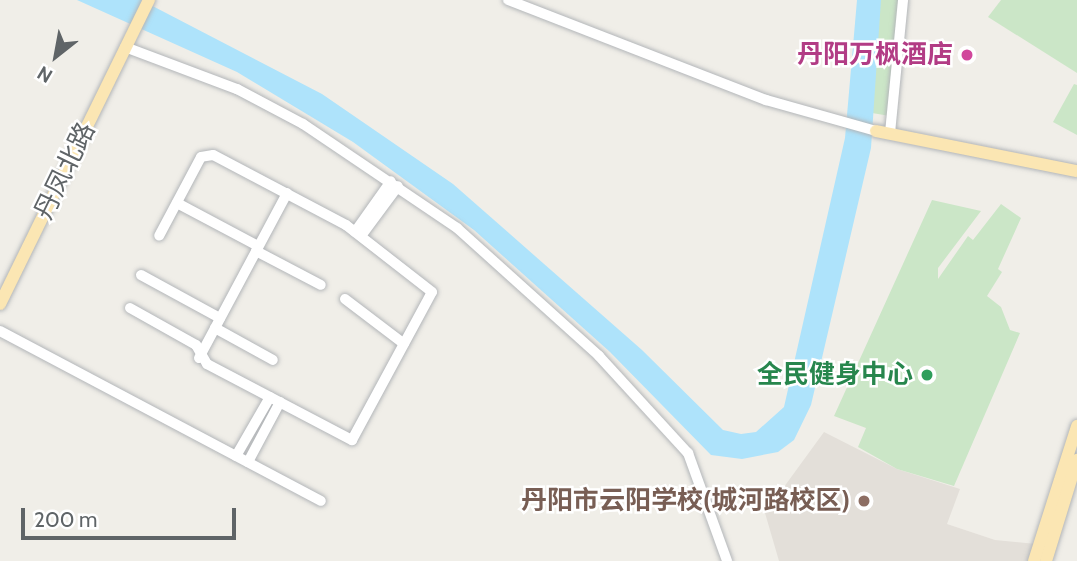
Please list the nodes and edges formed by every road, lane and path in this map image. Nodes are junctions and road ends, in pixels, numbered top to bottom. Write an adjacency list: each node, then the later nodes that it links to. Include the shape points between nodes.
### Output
1 (149, 0): 4 (main road, 丹凤北路)
2 (508, 0): 5 (street, via 766,100)
3 (903, 0): 6 (street)
4 (125, 47): 8 (street, via 237,89 303,124); 17 (main road, 丹凤北路)
5 (876, 131): 6 (main road)
6 (890, 133): 7 (main road)
7 (1077, 172)
8 (394, 183): 11 (street); 31 (street, via 457,228 599,356 688,453)
9 (287, 193): 10 (street, via 207,155); 11 (street); 13 (street)
10 (177, 203): 12 (street); 13 (street)
11 (358, 234): 21 (street, via 432,292)
12 (159, 236)
13 (257, 249): 15 (street); 19 (street)
14 (141, 275): 19 (street)
15 (321, 285)
16 (345, 299): 21 (street)
17 (0, 304)
18 (130, 308): 22 (street, via 195,345)
19 (217, 323): 22 (street); 23 (street)
20 (0, 331): 26 (street)
21 (404, 344): 24 (street, via 352,440)
22 (199, 358): 24 (street)
23 (273, 360)
24 (275, 400): 26 (street); 28 (street)
25 (1077, 426): 32 (main road)
26 (236, 456): 28 (street)
27 (1077, 460): 29 (main road)
28 (248, 463): 30 (street)
29 (1073, 490): 33 (main road)
30 (321, 501)
31 (727, 561)
32 (1034, 561)
33 (1046, 561)

